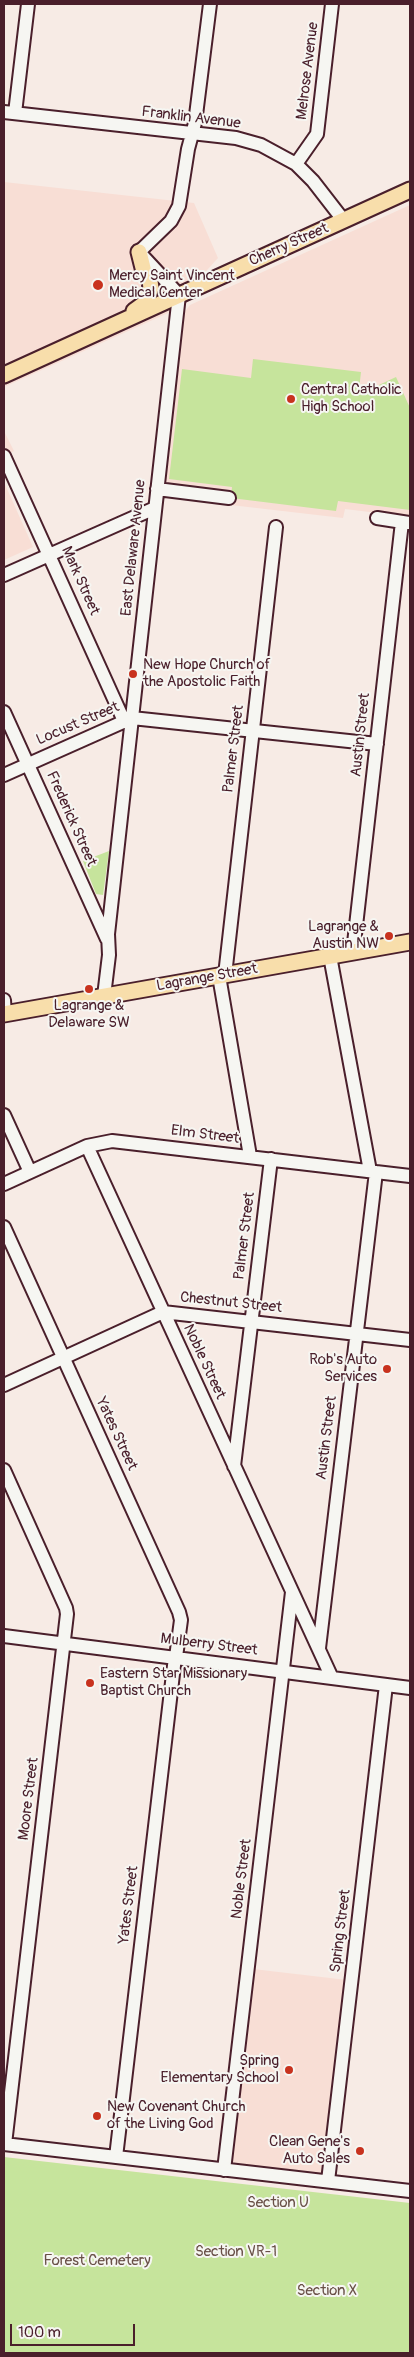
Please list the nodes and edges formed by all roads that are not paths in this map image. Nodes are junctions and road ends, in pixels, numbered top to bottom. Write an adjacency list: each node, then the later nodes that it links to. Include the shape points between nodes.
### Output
1 (28, 4): 4 (street)
2 (210, 4): 5 (street)
3 (332, 4): 6 (street, Melrose Avenue, via 317,134)
4 (10, 112): 5 (street, Franklin Avenue)
5 (192, 133): 6 (street, Franklin Avenue, via 236,138 260,145); 9 (street, via 181,198 175,214)
6 (296, 164): 8 (street, Franklin Avenue)
7 (410, 190): 8 (main road, Cherry Street)
8 (344, 221): 10 (main road, Cherry Street)
9 (139, 252): 10 (street); 11 (main road, via 150,281 149,296 142,305)
10 (179, 295): 11 (main road, Cherry Street); 14 (street, East Delaware Avenue)
11 (116, 323): 12 (main road, Cherry Street)
12 (4, 374)
13 (4, 456): 20 (street, Mark Street)
14 (157, 489): 15 (street); 16 (street, East Delaware Avenue)
15 (229, 498)
16 (155, 508): 20 (street); 23 (street, East Delaware Avenue)
17 (377, 518): 18 (street)
18 (406, 522): 25 (street, Austin Street)
19 (276, 527): 24 (street, Palmer Street)
20 (50, 554): 21 (street); 23 (street, Mark Street)
21 (4, 575)
22 (4, 712): 26 (street, Frederick Street)
23 (128, 720): 24 (street, Locust Street); 26 (street, Locust Street); 28 (street, East Delaware Avenue)
24 (252, 731): 25 (street, Locust Street); 32 (street, Palmer Street)
25 (377, 744): 30 (street, Austin Street)
26 (28, 764): 27 (street, Locust Street); 28 (street, Frederick Street)
27 (4, 775)
28 (108, 940): 33 (street, East Delaware Avenue)
29 (410, 942): 30 (main road, Lagrange Street)
30 (353, 952): 31 (main road, Lagrange Street)
31 (330, 956): 32 (main road, Lagrange Street); 40 (street, Austin Street)
32 (222, 975): 33 (main road, Lagrange Street); 37 (street, Palmer Street)
33 (104, 996): 34 (main road, Lagrange Street)
34 (4, 1009)
35 (4, 1115): 39 (street)
36 (87, 1146): 37 (street, Elm Street, via 102,1142 128,1142); 39 (street, Elm Street); 44 (street, Noble Street)
37 (250, 1156): 38 (street, Elm Street)
38 (271, 1159): 40 (street, Elm Street); 45 (street, Palmer Street)
39 (30, 1172): 42 (street, Elm Street)
40 (373, 1172): 41 (street, Elm Street); 46 (street, Austin Street)
41 (410, 1176)
42 (4, 1184)
43 (4, 1227): 48 (street, Yates Street)
44 (163, 1312): 45 (street, Chestnut Street); 48 (street, Chestnut Street); 50 (street, Noble Street)
45 (251, 1321): 46 (street, Chestnut Street); 50 (street, Palmer Street)
46 (356, 1333): 47 (street, Chestnut Street); 55 (street, Austin Street)
47 (410, 1340)
48 (64, 1358): 49 (street, Chestnut Street); 56 (street, Yates Street, via 179,1612 181,1620)
49 (4, 1385)
50 (234, 1466): 52 (street, Noble Street)
51 (4, 1470): 54 (street, Moore Street, via 66,1608)
52 (292, 1592): 55 (street, Noble Street); 57 (street, Noble Street)
53 (4, 1636): 54 (street, Mulberry Street)
54 (64, 1643): 56 (street, Mulberry Street); 61 (street, Moore Street)
55 (319, 1650): 58 (street, Noble Street)
56 (176, 1657): 57 (street, Mulberry Street); 62 (street, Yates Street)
57 (283, 1671): 58 (street, Mulberry Street); 63 (street, Noble Street)
58 (332, 1678): 59 (street, Mulberry Street)
59 (386, 1685): 60 (street, Mulberry Street); 64 (street, Spring Street)
60 (410, 1688)
61 (4, 2144): 62 (street)
62 (116, 2157): 63 (street)
63 (224, 2170): 64 (street)
64 (328, 2181): 65 (street)
65 (410, 2191)

